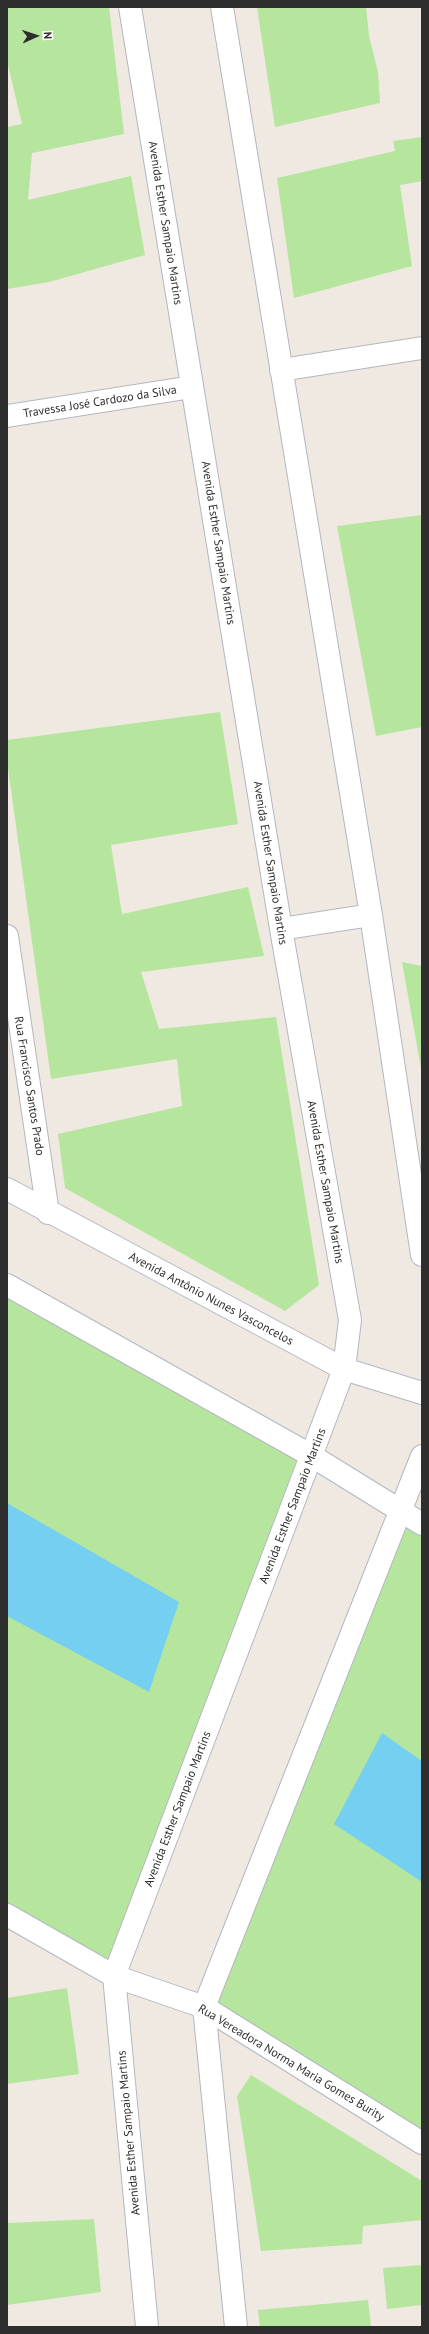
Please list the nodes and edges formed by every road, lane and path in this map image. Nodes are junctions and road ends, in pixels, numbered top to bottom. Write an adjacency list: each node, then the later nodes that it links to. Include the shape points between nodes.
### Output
1 (130, 7): 5 (street, Avenida Esther Sampaio Martins)
2 (222, 7): 4 (street)
3 (422, 348): 4 (street)
4 (281, 370): 7 (street)
5 (192, 387): 6 (street, Travessa José Cardozo da Silva); 8 (street, Avenida Esther Sampaio Martins)
6 (7, 416)
7 (371, 914): 8 (street); 12 (street)
8 (281, 929): 14 (street, Avenida Esther Sampaio Martins, via 350,1320)
9 (7, 936): 11 (street, Rua Francisco Santos Prado)
10 (7, 1189): 11 (street, Avenida Antônio Nunes Vasconcelos)
11 (48, 1213): 14 (street, Avenida Antônio Nunes Vasconcelos)
12 (422, 1255)
13 (7, 1285): 16 (street)
14 (344, 1369): 15 (street, Avenida Antônio Nunes Vasconcelos); 16 (street, Avenida Esther Sampaio Martins)
15 (422, 1393)
16 (312, 1456): 18 (street); 21 (street, Avenida Esther Sampaio Martins)
17 (422, 1456): 18 (street)
18 (401, 1510): 19 (street); 22 (street)
19 (422, 1524)
20 (7, 1915): 21 (street, Rua Vereadora Norma Maria Gomes Burity)
21 (114, 1976): 22 (street, Rua Vereadora Norma Maria Gomes Burity); 24 (street, Avenida Esther Sampaio Martins)
22 (204, 2007): 23 (street, Rua Vereadora Norma Maria Gomes Burity); 25 (street)
23 (422, 2143)
24 (147, 2327)
25 (236, 2327)

